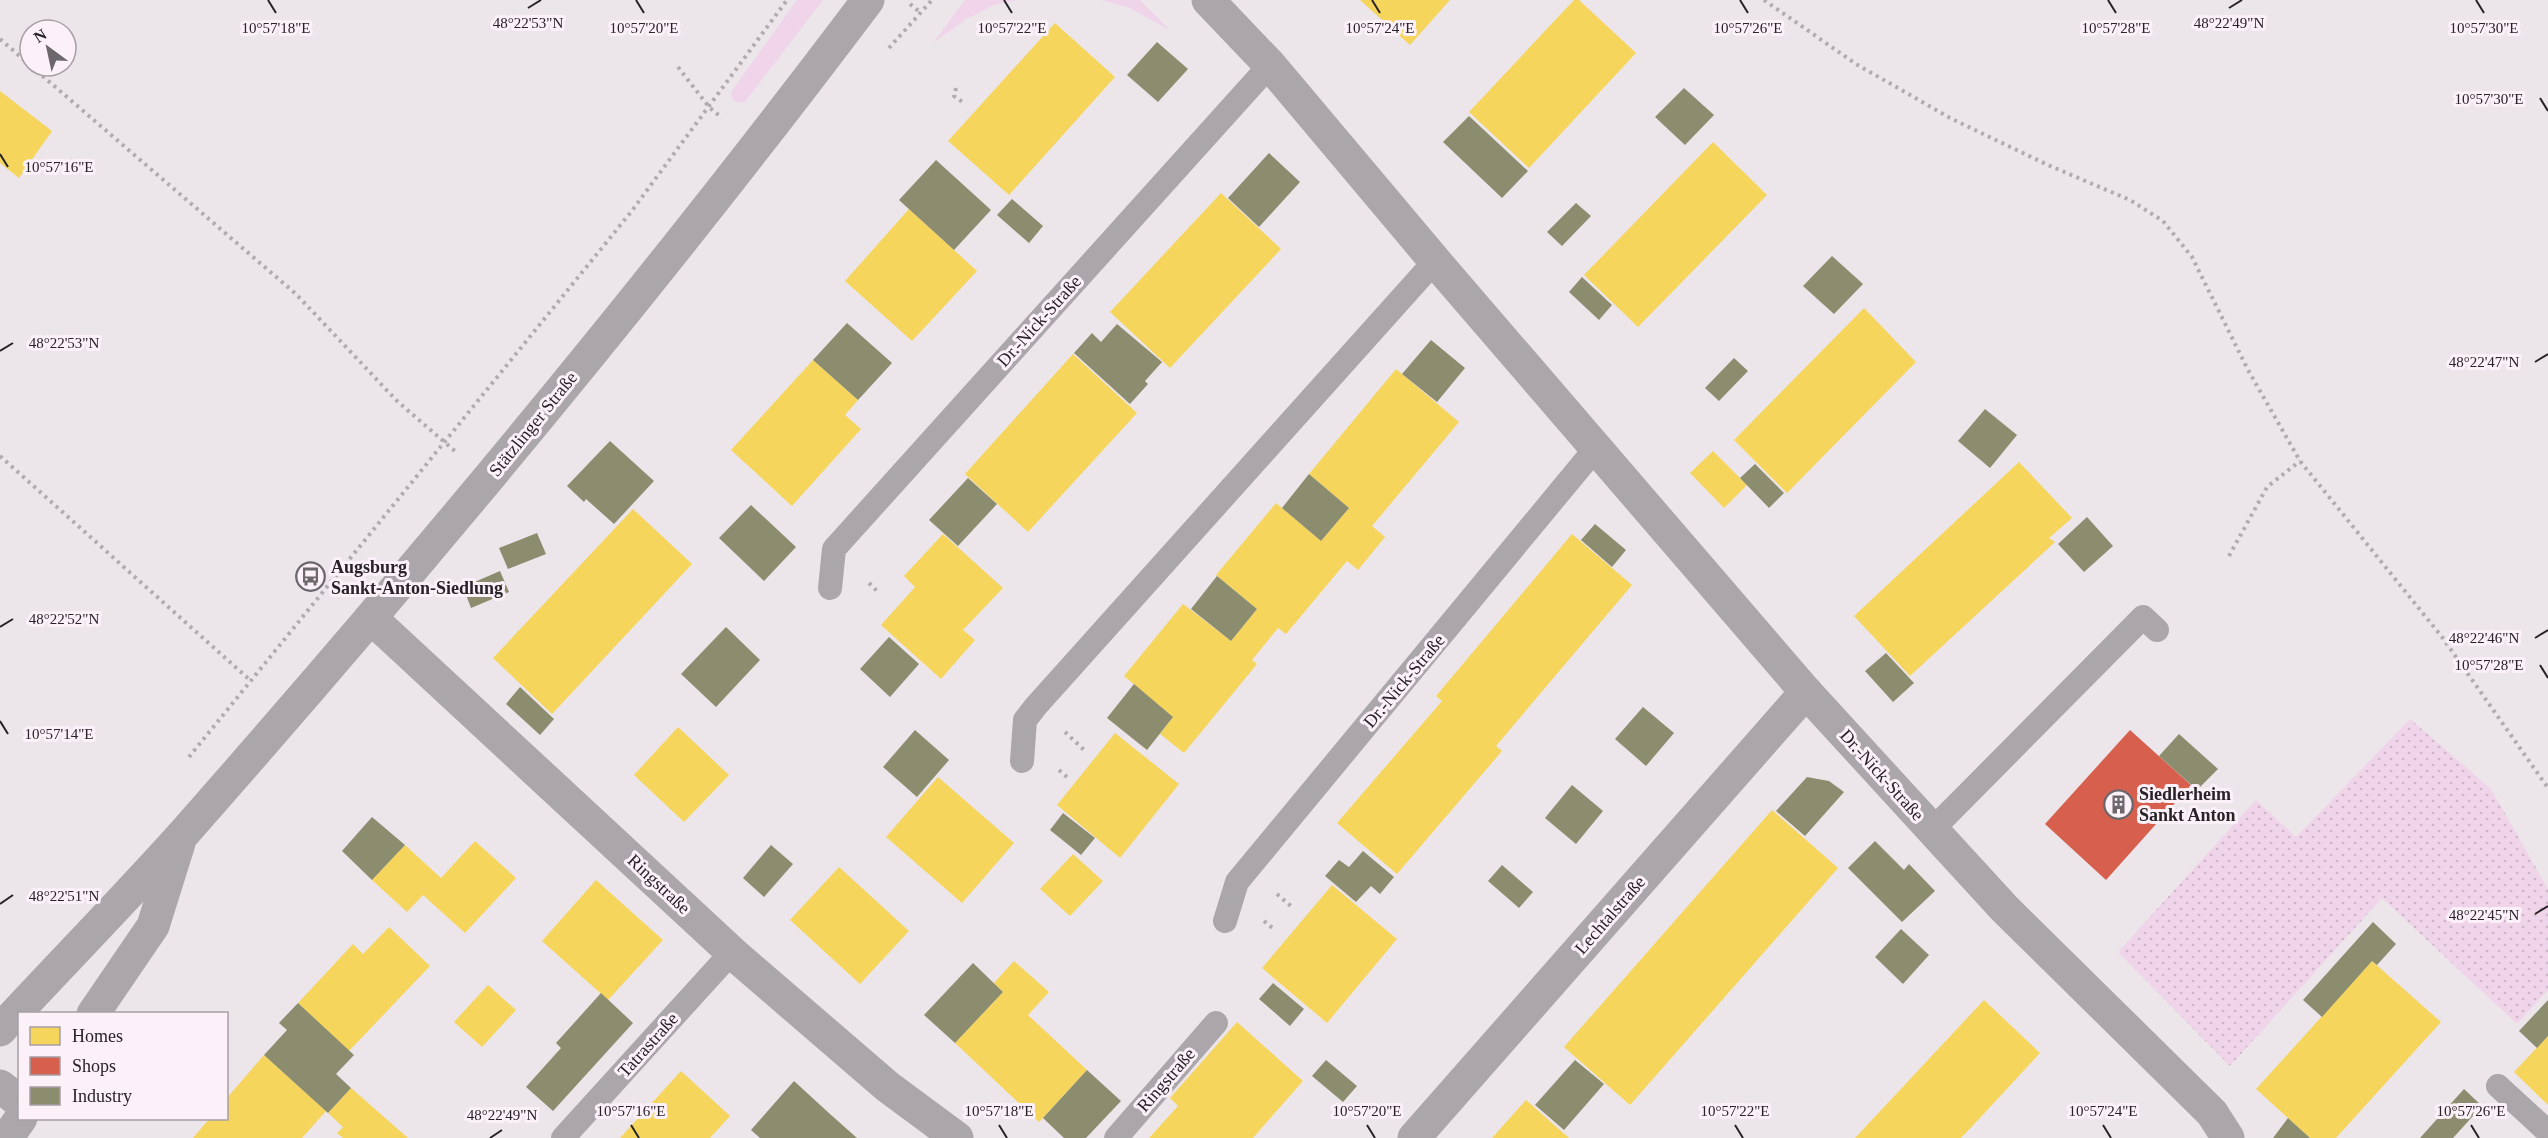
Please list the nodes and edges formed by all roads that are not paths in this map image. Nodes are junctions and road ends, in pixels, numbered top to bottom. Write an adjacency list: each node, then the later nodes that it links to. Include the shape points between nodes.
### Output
1 (868, 0): 7 (street, Stätzlinger Straße, via 756,147 488,481)
2 (1208, 0): 3 (street, Dr.-Nick-Straße)
3 (1270, 65): 4 (street, Dr.-Nick-Straße); 6 (lane, Dr.-Nick-Straße, via 834,549)
4 (1435, 261): 5 (street, Dr.-Nick-Straße); 10 (lane, via 1036,706 1025,720)
5 (1596, 448): 9 (street, Dr.-Nick-Straße); 13 (lane, Dr.-Nick-Straße, via 1237,882)
6 (830, 588)
7 (371, 618): 12 (street, Stätzlinger Straße); 14 (street, Ringstraße)
8 (2157, 630): 11 (lane, Dr.-Nick-Straße, via 2144,617)
9 (1806, 692): 11 (street, Dr.-Nick-Straße); 27 (street, Lechtalstraße)
10 (1022, 761)
11 (1932, 830): 28 (street, Dr.-Nick-Straße, via 2004,908 2212,1113)
12 (182, 834): 15 (street, Stätzlinger Straße, via 153,926); 17 (street, Stätzlinger Straße)
13 (1225, 921)
14 (732, 951): 24 (lane, Tatrastraße); 25 (street, Ringstraße, via 888,1087)
15 (94, 1012)
16 (1216, 1023): 26 (lane, Ringstraße)
17 (0, 1030)
18 (0, 1086): 20 (street)
19 (2498, 1086): 22 (lane)
20 (18, 1100)
21 (20, 1120): 23 (street)
22 (2548, 1132)
23 (7, 1138)
24 (563, 1138)
25 (957, 1138)
26 (1116, 1138)
27 (1414, 1138)
28 (2228, 1138)

